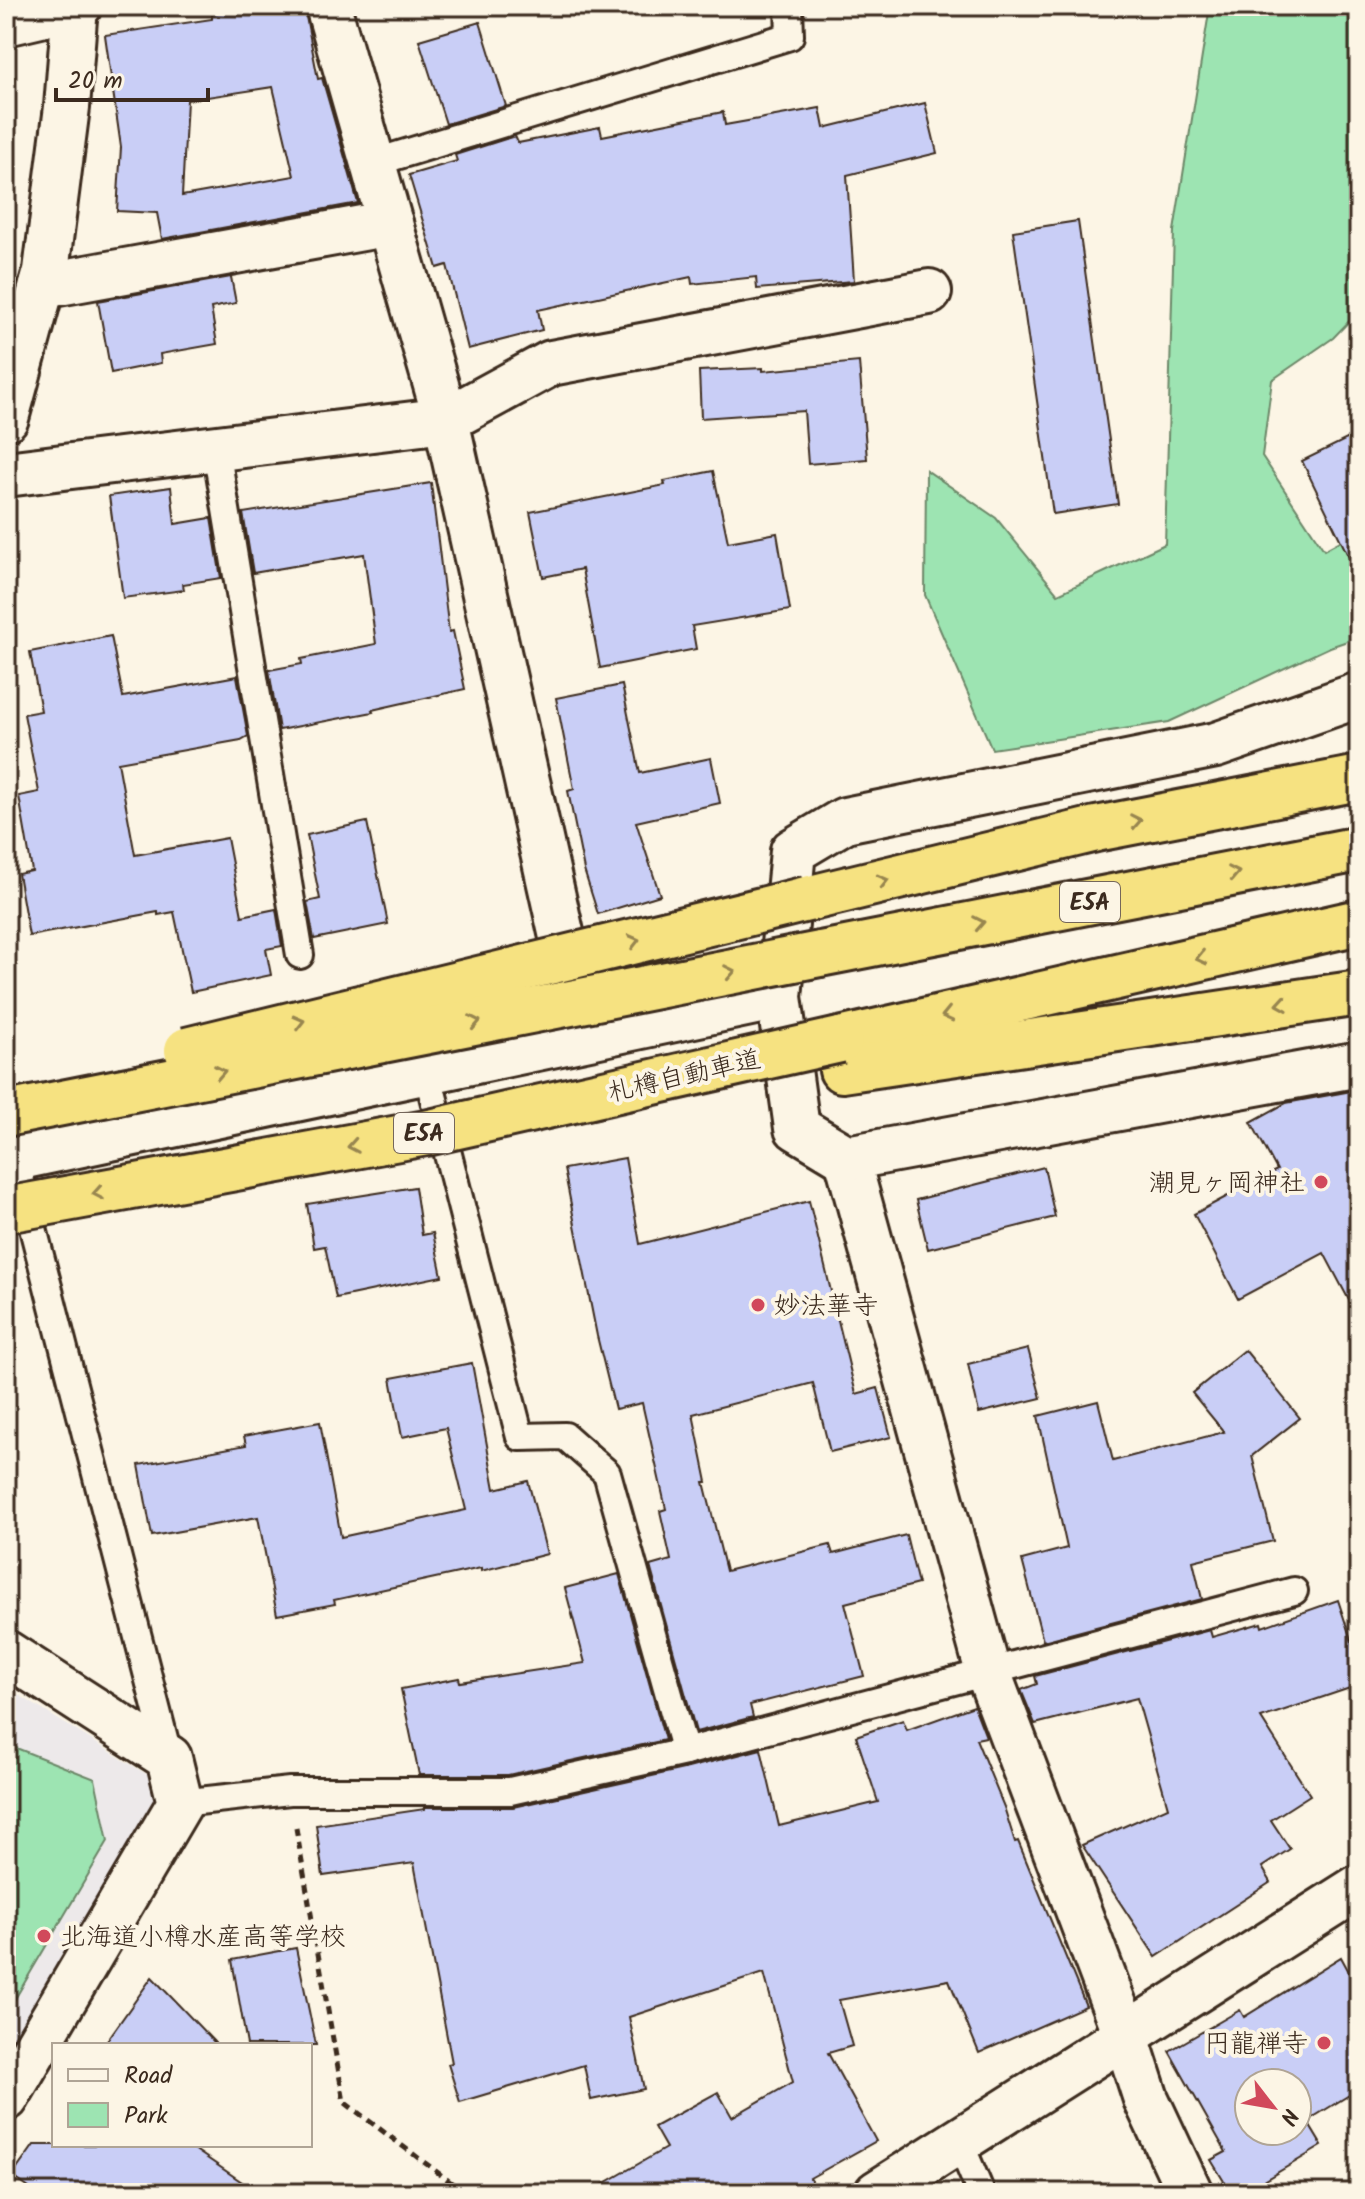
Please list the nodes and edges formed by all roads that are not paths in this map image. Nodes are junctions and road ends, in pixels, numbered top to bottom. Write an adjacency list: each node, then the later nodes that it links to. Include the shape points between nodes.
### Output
1 (76, 6): 4 (street); 7 (street)
2 (328, 6): 5 (street)
3 (789, 6): 5 (lane, via 790,36)
4 (6, 23)
5 (373, 163): 6 (street)
6 (390, 223): 7 (street); 10 (street)
7 (42, 286): 9 (street)
8 (929, 292): 10 (street, via 551,363)
9 (6, 418)
10 (446, 420): 11 (street); 20 (street)
11 (216, 449): 12 (street); 17 (lane)
12 (6, 474)
13 (1359, 695): 19 (street, via 1216,745 845,820 793,851)
14 (1359, 778): 24 (highway, one-way to 14, bridge, via 1096,829)
15 (1359, 849): 26 (highway, E5A, one-way to 15, bridge)
16 (1359, 922): 21 (highway, 札樽自動車道 / E5A, one-way to 21)
17 (300, 955)
18 (1359, 993): 21 (highway, one-way to 21)
19 (779, 997): 20 (street); 27 (street, via 797,1128)
20 (584, 1037): 23 (street)
21 (841, 1055): 29 (highway, 札樽自動車道 / E5A, one-way to 29, bridge)
22 (1359, 1064): 27 (street)
23 (427, 1072): 28 (street); 33 (lane, via 520,1437 565,1436 607,1473)
24 (6, 1094)
25 (6, 1105): 28 (street)
26 (6, 1114)
27 (847, 1158): 32 (street)
28 (11, 1159): 34 (lane)
29 (6, 1210)
30 (1294, 1591): 32 (lane)
31 (6, 1653): 34 (street)
32 (988, 1672): 33 (lane); 37 (street)
33 (685, 1752): 35 (lane, via 510,1791 290,1791)
34 (169, 1758): 35 (street)
35 (180, 1803): 38 (street)
36 (1359, 1887): 37 (street)
37 (1125, 2034): 39 (street); 42 (street, via 1146,2099)
38 (6, 2098)
39 (959, 2141): 40 (street); 41 (lane)
40 (877, 2193)
41 (981, 2193)
42 (1190, 2193)

